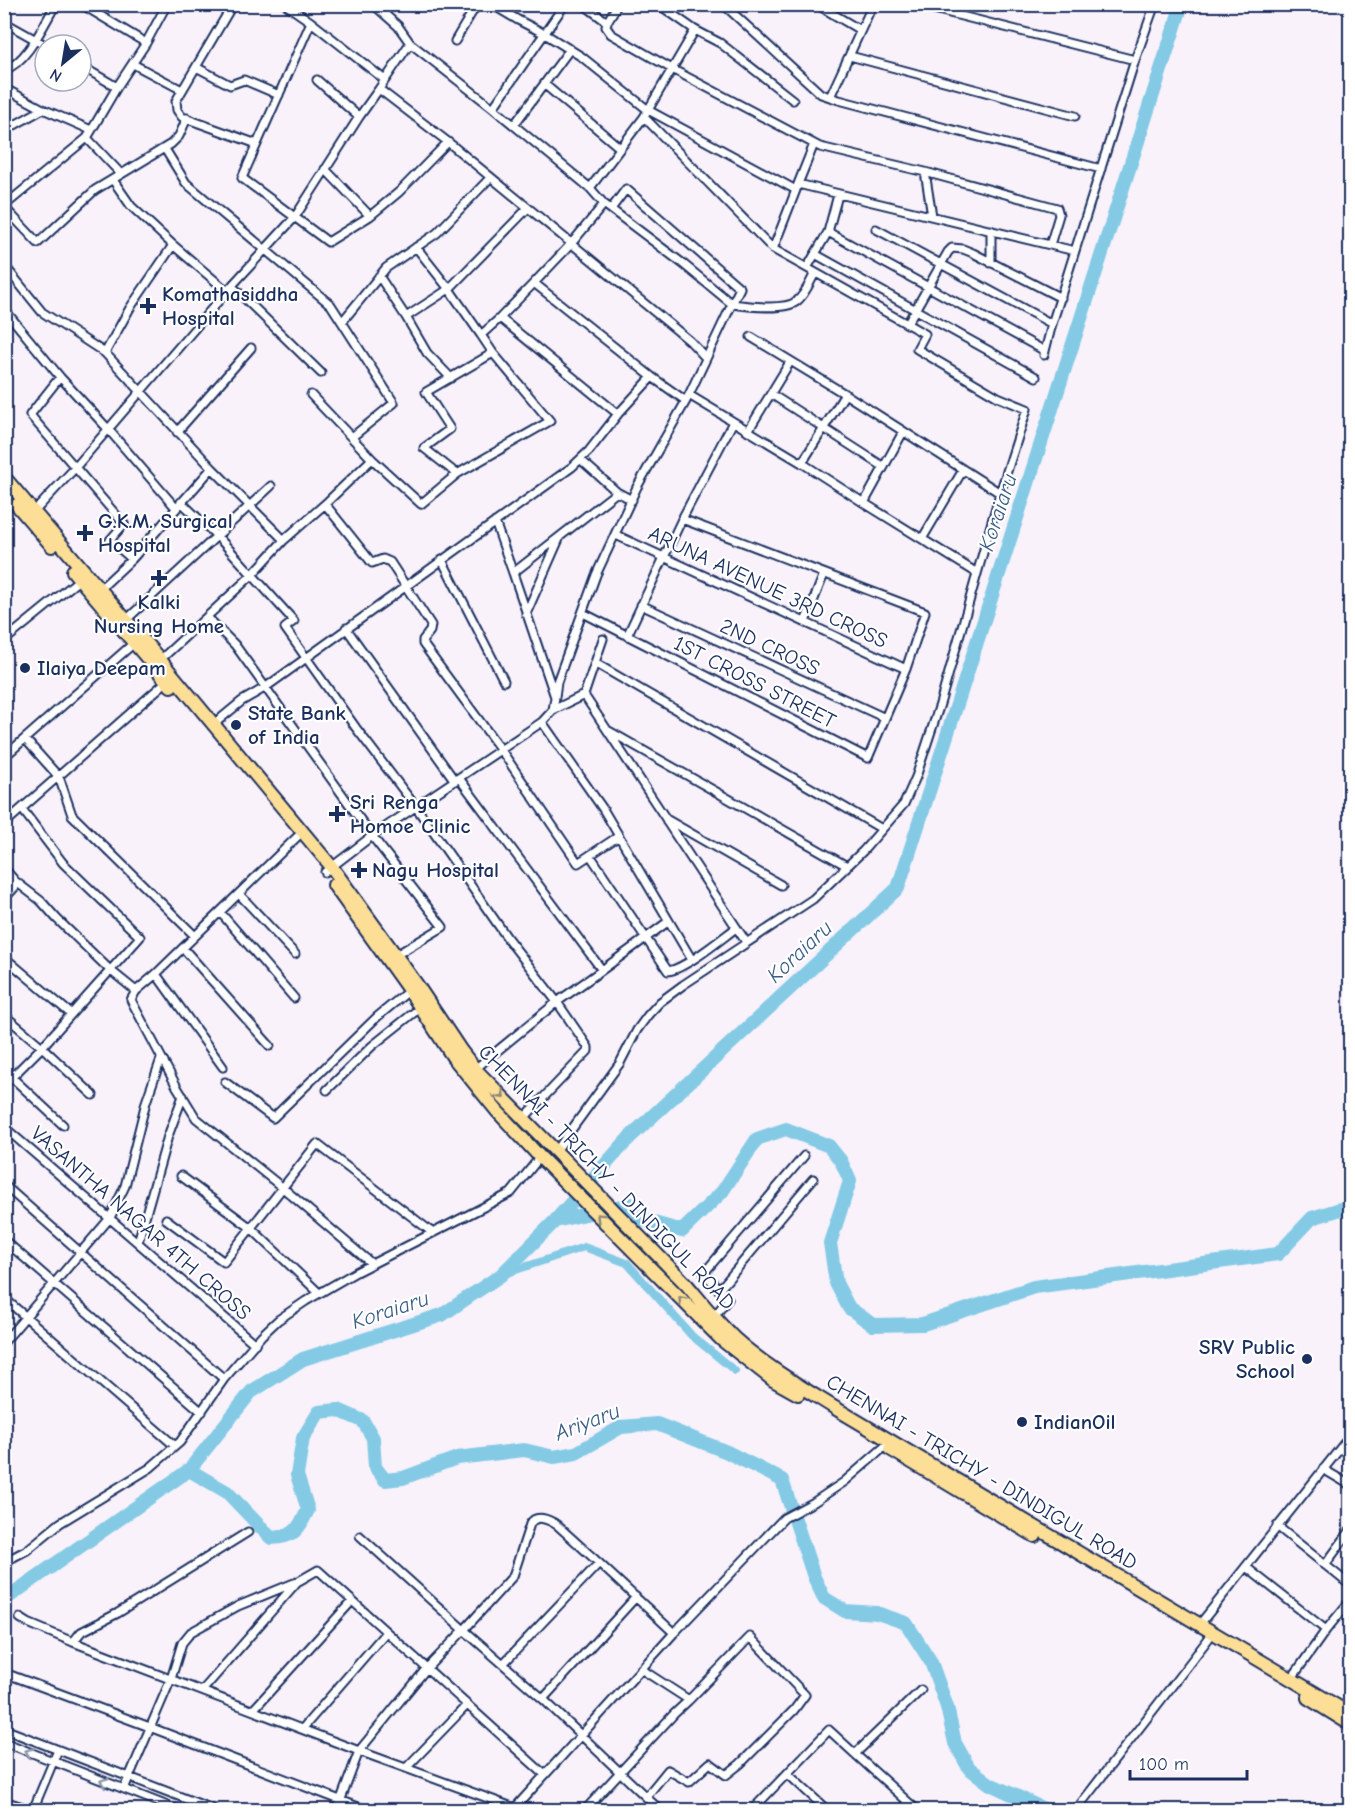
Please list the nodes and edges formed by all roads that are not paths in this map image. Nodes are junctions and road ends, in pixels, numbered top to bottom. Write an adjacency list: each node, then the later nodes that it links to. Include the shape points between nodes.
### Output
1 (56, 4): 25 (street)
2 (81, 4): 30 (street)
3 (167, 4): 30 (street)
4 (233, 4): 36 (street)
5 (285, 4): 21 (street)
6 (373, 4): 19 (street)
7 (392, 4): 19 (street)
8 (477, 4): 28 (street)
9 (491, 4): 26 (street)
10 (565, 4): 26 (street)
11 (583, 4): 22 (street)
12 (618, 4): 22 (street)
13 (658, 4): 23 (street)
14 (723, 4): 48 (street, via 813,88)
15 (816, 4): 24 (street)
16 (873, 4): 24 (street)
17 (914, 4): 34 (street)
18 (1155, 4): 34 (street)
19 (384, 13): 31 (street)
20 (4, 22): 27 (street)
21 (311, 22): 41 (street); 47 (street)
22 (607, 22): 37 (street, via 611,34)
23 (695, 30): 37 (street); 49 (street, via 720,43)
24 (860, 30): 33 (street)
25 (39, 33)
26 (545, 34): 32 (street); 50 (street)
27 (33, 38)
28 (454, 41)
29 (33, 42): 38 (street, via 18,62)
30 (146, 43): 35 (street)
31 (411, 44): 41 (street); 50 (street)
32 (570, 49): 42 (street); 52 (street)
33 (850, 56): 48 (street); 53 (street)
34 (1135, 60): 66 (street)
35 (133, 64): 43 (street); 46 (street)
36 (195, 67): 46 (street); 47 (street, via 230,85 244,80)
37 (672, 69): 52 (street); 62 (street)
38 (4, 70)
39 (93, 73): 43 (street)
40 (317, 80): 54 (street)
41 (385, 80): 45 (street)
42 (544, 84): 56 (street); 63 (street)
43 (117, 87): 57 (street)
44 (4, 88): 51 (street)
45 (379, 89): 54 (street); 60 (street)
46 (182, 90): 55 (street, via 176,101 177,110)
47 (279, 95): 61 (street)
48 (830, 97): 66 (street)
49 (794, 100)
50 (493, 108): 56 (street)
51 (43, 110): 57 (street); 58 (street)
52 (646, 113): 63 (street); 71 (street); 88 (street)
53 (1075, 116)
54 (359, 117): 65 (street)
55 (187, 118): 61 (street); 64 (street, via 179,136)
56 (514, 126): 72 (street)
57 (92, 130): 59 (street)
58 (4, 131)
59 (87, 138): 68 (street); 75 (street)
60 (448, 142): 69 (street); 78 (street)
61 (257, 144): 80 (street, via 242,178)
62 (814, 144): 67 (street); 71 (street)
63 (620, 148): 72 (street)
64 (165, 149): 68 (street); 89 (street, via 186,183)
65 (325, 169): 78 (street); 80 (street)
66 (1101, 169): 90 (street)
67 (925, 172): 79 (street); 86 (street, via 1057,208 1059,215)
68 (121, 174): 70 (street)
69 (490, 178): 76 (street); 87 (street, via 437,233)
70 (113, 180): 75 (street, via 95,190 38,243); 85 (street, via 131,206)
71 (797, 187): 73 (street); 88 (street)
72 (590, 188): 74 (street)
73 (838, 195): 79 (street); 83 (street)
74 (604, 204): 77 (street); 84 (street)
75 (4, 206)
76 (528, 208): 84 (street); 101 (street)
77 (611, 209): 103 (street); 103 (street, via 626,189 740,288)
78 (370, 216): 80 (street, via 328,242)
79 (932, 216): 82 (street)
80 (295, 217): 89 (street)
81 (876, 229): 93 (street)
82 (991, 230): 86 (street); 92 (street)
83 (828, 232): 91 (street); 100 (street)
84 (572, 244): 98 (street); 116 (street)
85 (173, 245): 99 (street); 114 (street)
86 (1050, 245): 90 (street)
87 (416, 247): 97 (street); 101 (street)
88 (773, 249): 95 (street)
89 (265, 250): 99 (street); 108 (street, via 331,305)
90 (1075, 251): 102 (street)
91 (815, 254): 95 (street); 105 (street)
92 (991, 262): 93 (street, via 957,248 950,250); 102 (street)
93 (941, 264): 100 (street); 110 (street)
94 (4, 265): 114 (street, via 42,312)
95 (807, 268): 96 (street)
96 (815, 273): 103 (street, via 796,302 774,307); 109 (street)
97 (379, 276): 106 (street); 108 (street)
98 (534, 283): 107 (street); 122 (street)
99 (230, 288): 118 (street); 123 (street)
100 (928, 288): 105 (street); 110 (street, via 1045,353)
101 (449, 289): 106 (street); 111 (street)
102 (1061, 298): 110 (street)
103 (732, 304): 116 (street)
104 (4, 309): 119 (street)
105 (915, 309): 109 (street); 120 (street)
106 (406, 317): 121 (street, via 427,353)
107 (500, 318): 111 (street); 128 (street)
108 (342, 322): 135 (street, via 394,403)
109 (907, 324): 148 (street, via 925,334 916,349 998,398 1027,409)
110 (1052, 324)
111 (481, 335): 115 (street)
112 (751, 337): 117 (street)
113 (251, 348): 133 (street)
114 (105, 353): 123 (street)
115 (493, 353): 121 (street); 143 (street, via 550,421)
116 (706, 358): 127 (street)
117 (790, 362): 124 (street); 125 (street)
118 (321, 373)
119 (60, 377): 130 (street); 141 (street, via 30,415)
120 (1036, 377)
121 (451, 378): 143 (street, via 426,392 450,429 424,448)
122 (652, 378): 127 (street); 128 (street)
123 (140, 392): 130 (street); 133 (street)
124 (771, 394): 131 (street); 132 (street)
125 (845, 394): 131 (street); 134 (street)
126 (311, 395): 135 (street)
127 (688, 398): 129 (street); 149 (street)
128 (618, 414): 137 (street)
129 (733, 422): 132 (street); 155 (street)
130 (108, 429): 141 (street); 152 (street)
131 (824, 429): 138 (street); 139 (street)
132 (748, 431): 138 (street)
133 (177, 432): 140 (street)
134 (903, 432): 139 (street); 142 (street)
135 (352, 436): 136 (street)
136 (372, 459): 143 (street, via 421,504); 151 (street)
137 (580, 460): 147 (street); 156 (street)
138 (802, 463): 150 (street)
139 (884, 466): 150 (street)
140 (212, 468): 152 (street); 153 (street)
141 (74, 469): 154 (street); 162 (street, via 124,524 110,540)
142 (963, 470): 148 (street); 160 (street)
143 (457, 474)
144 (4, 477): 154 (highway, CHENNAI - TRICHY - DINDIGUL ROAD)
145 (272, 486): 153 (street)
146 (4, 489): 154 (highway, CHENNAI - TRICHY - DINDIGUL ROAD)
147 (617, 492): 149 (street); 158 (street)
148 (1000, 493): 166 (street)
149 (632, 500): 157 (street)
150 (864, 503): 160 (street)
151 (325, 504): 161 (street); 170 (street, via 372,563 390,562)
152 (179, 505): 159 (street); 162 (street)
153 (250, 506): 159 (street); 161 (street)
154 (31, 515): 169 (highway, CHENNAI - TRICHY - DINDIGUL ROAD); 171 (highway, CHENNAI - TRICHY - DINDIGUL ROAD)
155 (682, 519): 163 (street); 167 (street)
156 (495, 522): 164 (street); 165 (street)
157 (616, 535): 163 (street, ARUNA AVENUE 3RD CROSS); 173 (street)
158 (560, 536): 165 (street); 174 (street)
159 (218, 537): 168 (street); 176 (street)
160 (922, 539): 166 (street)
161 (284, 540): 168 (street)
162 (132, 558): 171 (street)
163 (665, 558): 172 (street); 177 (street, ARUNA AVENUE 3RD CROSS)
164 (442, 560): 170 (street); 188 (street)
165 (513, 573): 174 (street)
166 (977, 573): 206 (street, via 916,777 904,804)
167 (824, 574): 177 (street); 186 (street, via 925,612)
168 (252, 575): 175 (street); 183 (street, via 294,621 285,628)
169 (80, 579): 181 (street); 182 (highway, CHENNAI - TRICHY - DINDIGUL ROAD)
170 (405, 586): 178 (street); 198 (street, via 431,626 423,644)
171 (100, 589): 176 (highway, CHENNAI - TRICHY - DINDIGUL ROAD)
172 (641, 605): 179 (street); 193 (street, 2ND CROSS)
173 (583, 613): 179 (street, 1ST CROSS STREET); 191 (street)
174 (526, 614): 191 (street)
175 (207, 617): 184 (street); 189 (street, via 235,645)
176 (126, 620): 184 (highway, CHENNAI - TRICHY - DINDIGUL ROAD)
177 (805, 622): 186 (street, ARUNA AVENUE 3RD CROSS)
178 (346, 628): 183 (street); 201 (street)
179 (627, 636): 193 (street, 1ST CROSS STREET, via 868,758)
180 (603, 639): 185 (street)
181 (4, 640)
182 (134, 643): 187 (highway, CHENNAI - TRICHY - DINDIGUL ROAD); 197 (street)
183 (306, 657): 189 (street); 202 (street)
184 (160, 660): 187 (highway, CHENNAI - TRICHY - DINDIGUL ROAD)
185 (595, 663): 190 (street); 206 (street)
186 (906, 669): 193 (street)
187 (170, 678): 195 (highway, CHENNAI - TRICHY - DINDIGUL ROAD); 200 (street); 209 (highway, CHENNAI - TRICHY - DINDIGUL ROAD)
188 (504, 681)
189 (266, 687): 195 (street); 207 (street)
190 (584, 695): 192 (street); 196 (street)
191 (555, 697): 192 (street)
192 (553, 710): 194 (street)
193 (885, 718)
194 (542, 722): 198 (street); 208 (street)
195 (214, 724): 213 (highway, CHENNAI - TRICHY - DINDIGUL ROAD)
196 (606, 729): 204 (street); 211 (street)
197 (25, 739): 199 (street); 200 (street)
198 (501, 750): 201 (street); 210 (street, via 578,862)
199 (4, 757)
200 (59, 777): 203 (street); 221 (street, via 72,815)
201 (457, 780): 202 (street); 230 (street)
202 (416, 807): 207 (street); 235 (street)
203 (22, 809): 205 (street); 229 (street, via 63,863 140,937)
204 (666, 819): 215 (street); 220 (street)
205 (4, 825)
206 (882, 829): 211 (street)
207 (372, 836): 213 (street); 226 (street, via 443,927)
208 (619, 836): 210 (street); 219 (street)
209 (297, 837): 213 (highway, CHENNAI - TRICHY - DINDIGUL ROAD); 216 (street)
210 (590, 855): 222 (street)
211 (847, 866): 223 (street, via 813,899)
212 (4, 868): 214 (street)
213 (328, 869): 226 (highway, CHENNAI - TRICHY - DINDIGUL ROAD); 232 (highway, CHENNAI - TRICHY - DINDIGUL ROAD)
214 (15, 880): 217 (street, via 15,887); 229 (street)
215 (782, 885)
216 (239, 894): 218 (street); 225 (street)
217 (4, 899)
218 (220, 912): 221 (street); 234 (street)
219 (669, 921): 222 (street); 228 (street)
220 (736, 928): 223 (street); 228 (street)
221 (195, 936): 224 (street)
222 (646, 938): 228 (street, via 668,971); 230 (street)
223 (746, 942): 254 (street, via 660,1002 648,1015 620,1064)
224 (183, 948): 231 (street); 239 (street)
225 (295, 954)
226 (396, 955): 232 (highway, CHENNAI - TRICHY - DINDIGUL ROAD)
227 (4, 957): 237 (street)
228 (692, 960)
229 (110, 970): 233 (street); 237 (street)
230 (602, 970): 235 (street)
231 (156, 974): 233 (street); 242 (street)
232 (413, 988): 236 (highway, CHENNAI - TRICHY - DINDIGUL ROAD); 243 (highway, CHENNAI - TRICHY - DINDIGUL ROAD); 246 (street, via 377,1017 273,1118)
233 (136, 991): 241 (street, via 130,1000)
234 (294, 998)
235 (557, 1002): 243 (street); 251 (street, via 588,1051)
236 (421, 1007): 248 (street, via 372,1046); 256 (highway, CHENNAI - TRICHY - DINDIGUL ROAD, via 477,1089)
237 (71, 1014): 240 (street)
238 (4, 1015): 240 (street)
239 (270, 1046)
240 (42, 1047): 245 (street); 249 (street)
241 (162, 1059): 250 (street); 261 (street, via 146,1102 125,1186)
242 (223, 1067)
243 (476, 1069): 251 (highway, CHENNAI - TRICHY - DINDIGUL ROAD, one-way to 251)
244 (4, 1070): 245 (street)
245 (12, 1076): 247 (street); 252 (street)
246 (225, 1082)
247 (4, 1085)
248 (327, 1090)
249 (93, 1095)
250 (183, 1096): 260 (street, via 196,1118); 266 (street)
251 (524, 1118): 254 (highway, CHENNAI - TRICHY - DINDIGUL ROAD)
252 (63, 1125)
253 (4, 1127): 261 (street, VASANTHA NAGAR 4TH CROSS)
254 (558, 1154): 273 (highway, CHENNAI - TRICHY - DINDIGUL ROAD, via 687,1285)
255 (804, 1156): 270 (street, via 704,1273)
256 (544, 1161): 264 (street, via 511,1193); 280 (highway, CHENNAI - TRICHY - DINDIGUL ROAD, one-way to 256, via 773,1380 722,1340)
257 (181, 1176): 263 (street)
258 (813, 1179): 270 (street)
259 (4, 1185): 267 (street)
260 (283, 1188): 263 (street); 264 (street, via 317,1144); 268 (street)
261 (110, 1218): 266 (street, VASANTHA NAGAR 4TH CROSS); 267 (street)
262 (166, 1219): 263 (street, via 224,1262)
263 (251, 1228): 271 (street)
264 (433, 1233): 268 (street)
265 (4, 1240): 269 (street)
266 (138, 1242): 276 (street, VASANTHA NAGAR 4TH CROSS)
267 (81, 1252): 269 (street); 277 (street)
268 (372, 1264): 271 (street)
269 (55, 1284): 274 (street); 278 (street)
270 (719, 1290): 273 (street, via 728,1299)
271 (319, 1293): 276 (street, via 278,1320)
272 (4, 1298): 274 (street)
273 (713, 1317): 280 (highway, CHENNAI - TRICHY - DINDIGUL ROAD, via 739,1342 793,1382)
274 (27, 1318): 275 (street); 281 (street)
275 (4, 1342)
276 (255, 1344): 277 (street)
277 (224, 1379): 278 (street)
278 (202, 1412): 281 (street)
279 (1350, 1436): 282 (street)
280 (889, 1444): 298 (highway, CHENNAI - TRICHY - DINDIGUL ROAD); 302 (street, via 843,1482 784,1518); 303 (highway, CHENNAI - TRICHY - DINDIGUL ROAD)
281 (175, 1446): 288 (street, via 150,1468)
282 (1323, 1469): 283 (street); 284 (street)
283 (1350, 1485)
284 (1277, 1526): 290 (street); 291 (street)
285 (1350, 1531): 290 (street)
286 (248, 1532): 304 (street, via 81,1632)
287 (360, 1536): 299 (street)
288 (4, 1562)
289 (599, 1563): 294 (street); 299 (street, via 557,1524 534,1518 513,1576); 305 (street)
290 (1325, 1564): 293 (street)
291 (1246, 1567): 298 (street); 300 (street)
292 (297, 1582): 295 (street, via 318,1570); 310 (street, via 238,1606 191,1632 182,1643); 312 (street)
293 (1350, 1585)
294 (636, 1597): 302 (street); 313 (street)
295 (352, 1601): 301 (street); 316 (street)
296 (1350, 1602): 300 (street)
297 (20, 1618): 304 (street)
298 (1200, 1624): 309 (highway, CHENNAI - TRICHY - DINDIGUL ROAD)
299 (464, 1630): 305 (street); 306 (street)
300 (1326, 1630): 309 (street)
301 (386, 1632): 306 (street); 320 (street)
302 (674, 1633): 307 (street)
303 (1209, 1638): 318 (highway, CHENNAI - TRICHY - DINDIGUL ROAD); 348 (street)
304 (73, 1642): 310 (street)
305 (503, 1664): 313 (street)
306 (426, 1669): 315 (street); 325 (street)
307 (641, 1669): 314 (street); 322 (street)
308 (10, 1675): 319 (street)
309 (1292, 1678): 317 (highway, CHENNAI - TRICHY - DINDIGUL ROAD)
310 (171, 1679): 312 (street); 319 (street)
311 (921, 1690): 326 (street)
312 (202, 1691): 316 (street)
313 (543, 1699): 322 (street)
314 (689, 1700): 329 (street); 334 (street, via 750,1637 805,1695 726,1775 710,1763 689,1782 668,1770)
315 (467, 1705): 328 (street); 331 (street)
316 (253, 1710): 320 (street)
317 (1350, 1714)
318 (1350, 1724)
319 (150, 1727): 332 (street); 335 (street)
320 (303, 1728): 325 (street)
321 (4, 1729): 324 (street)
322 (582, 1735): 329 (street); 331 (street)
323 (4, 1743): 327 (street, one-way to 323)
324 (58, 1750): 327 (street); 332 (street)
325 (359, 1751): 328 (street); 335 (street)
326 (855, 1754): 330 (street, via 829,1730); 347 (street)
327 (54, 1762): 333 (street, one-way to 327); 338 (street)
328 (406, 1768): 337 (street)
329 (621, 1772): 334 (street); 343 (street)
330 (788, 1774): 345 (street); 346 (street)
331 (545, 1775): 337 (street)
332 (128, 1778): 333 (street); 340 (street)
333 (124, 1789): 339 (street)
334 (646, 1797): 344 (street)
335 (341, 1801): 341 (street); 342 (street)
336 (4, 1802): 338 (street)
337 (514, 1809)
338 (33, 1810)
339 (178, 1810)
340 (215, 1810)
341 (337, 1810)
342 (366, 1810)
343 (585, 1810)
344 (659, 1810)
345 (752, 1810)
346 (827, 1810)
347 (917, 1810)
348 (1076, 1810)

